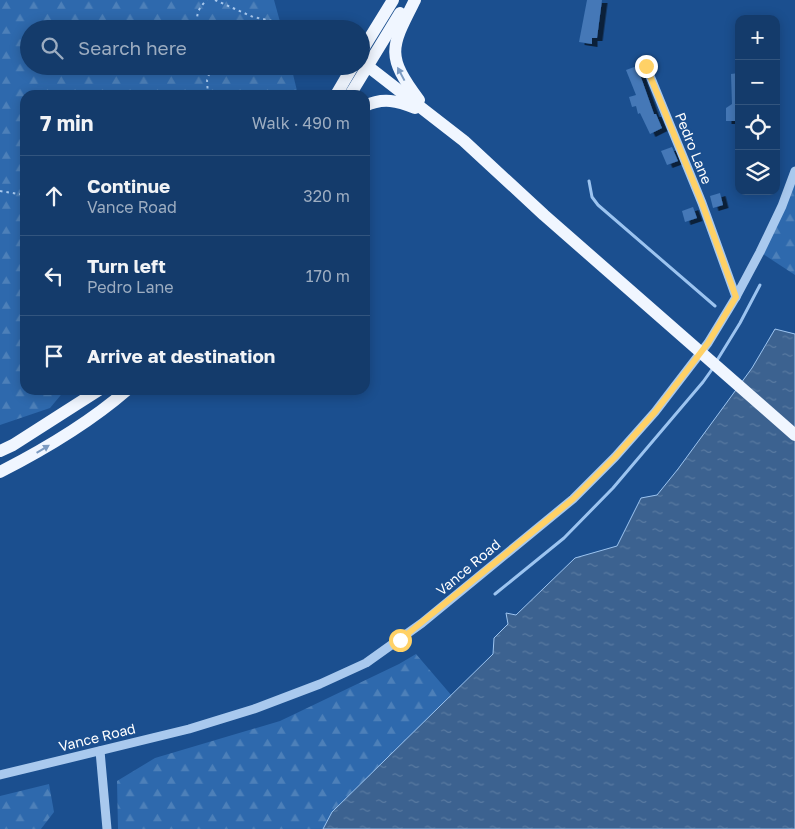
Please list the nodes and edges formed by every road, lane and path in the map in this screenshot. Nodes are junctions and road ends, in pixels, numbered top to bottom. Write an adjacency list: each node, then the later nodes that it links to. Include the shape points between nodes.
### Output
1 (207, 0): 6 (path, via 197,12)
2 (214, 0): 7 (path)
3 (393, 0): 8 (main road)
4 (408, 0): 9 (main road)
5 (415, 0): 19 (main road, one-way to 5, via 396,64 398,32)
6 (197, 20)
7 (268, 20)
8 (370, 37)
9 (370, 54)
10 (646, 66): 23 (street, Pedro Lane)
11 (370, 68): 19 (main road)
12 (209, 75): 15 (path)
13 (348, 75): 16 (main road)
14 (359, 75): 17 (main road)
15 (208, 90)
16 (339, 90)
17 (352, 90)
18 (370, 104): 19 (main road, via 399,102)
19 (429, 114): 26 (main road, via 464,141)
20 (795, 171): 23 (street, Vance Road, via 782,206)
21 (0, 191): 22 (path)
22 (20, 194)
23 (736, 297): 29 (street, Vance Road, via 708,343 655,412 615,457 573,499 400,640 358,666 320,684 254,709)
24 (91, 395): 27 (main road)
25 (120, 395): 28 (main road, one-way to 25, via 76,429)
26 (795, 435)
27 (0, 451)
28 (0, 472)
29 (100, 751): 30 (street, Vance Road); 31 (street)
30 (0, 775)
31 (108, 829)

